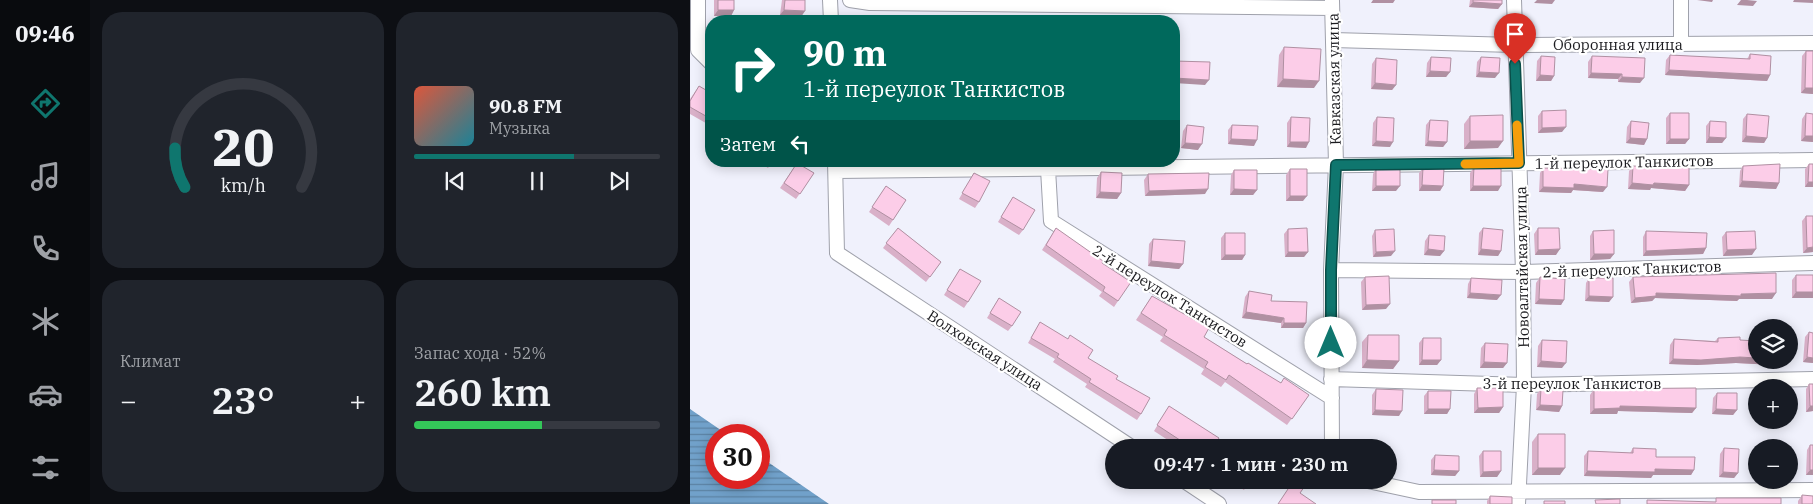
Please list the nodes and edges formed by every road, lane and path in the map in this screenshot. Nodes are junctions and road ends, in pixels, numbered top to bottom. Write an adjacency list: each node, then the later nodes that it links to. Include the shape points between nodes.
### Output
1 (698, 0): 12 (street, via 698,50)
2 (830, 0): 7 (street)
3 (850, 0): 6 (street, via 870,3)
4 (1514, 0): 11 (street, Новоалтайская улица)
5 (1681, 0): 10 (street)
6 (1332, 4): 8 (street, Кавказская улица)
7 (831, 15)
8 (1333, 40): 11 (street, Оборонная улица); 15 (street, Кавказская улица)
9 (1813, 43): 10 (street, Оборонная улица)
10 (1681, 44): 11 (street, Оборонная улица)
11 (1514, 45): 14 (street, Новоалтайская улица)
12 (705, 58)
13 (1813, 160): 14 (street, 1-й переулок Танкистов)
14 (1519, 163): 15 (street, 1-й переулок Танкистов); 21 (street, Новоалтайская улица)
15 (1336, 165): 18 (street, 1-й переулок Танкистов); 20 (street, Кавказская улица)
16 (835, 167): 26 (street, Волховская улица, via 838,253)
17 (906, 167): 18 (street, 1-й переулок Танкистов)
18 (1048, 169): 25 (street, 2-й переулок Танкистов, via 1052,221)
19 (1813, 263): 21 (street, 2-й переулок Танкистов)
20 (1331, 270): 21 (street, 2-й переулок Танкистов); 22 (street, Кавказская улица)
21 (1523, 272): 24 (street, Новоалтайская улица)
22 (1331, 379): 24 (street, 3-й переулок Танкистов); 25 (street, Кавказская улица)
23 (1813, 379): 24 (street, 3-й переулок Танкистов)
24 (1524, 385): 31 (street, Новоалтайская улица)
25 (1332, 398): 27 (street, Кавказская улица)
26 (1119, 439)
27 (1332, 439)
28 (1397, 487): 31 (street, via 1419,492)
29 (1196, 489): 32 (street)
30 (1813, 490): 31 (street)
31 (1518, 499)
32 (1219, 504)

